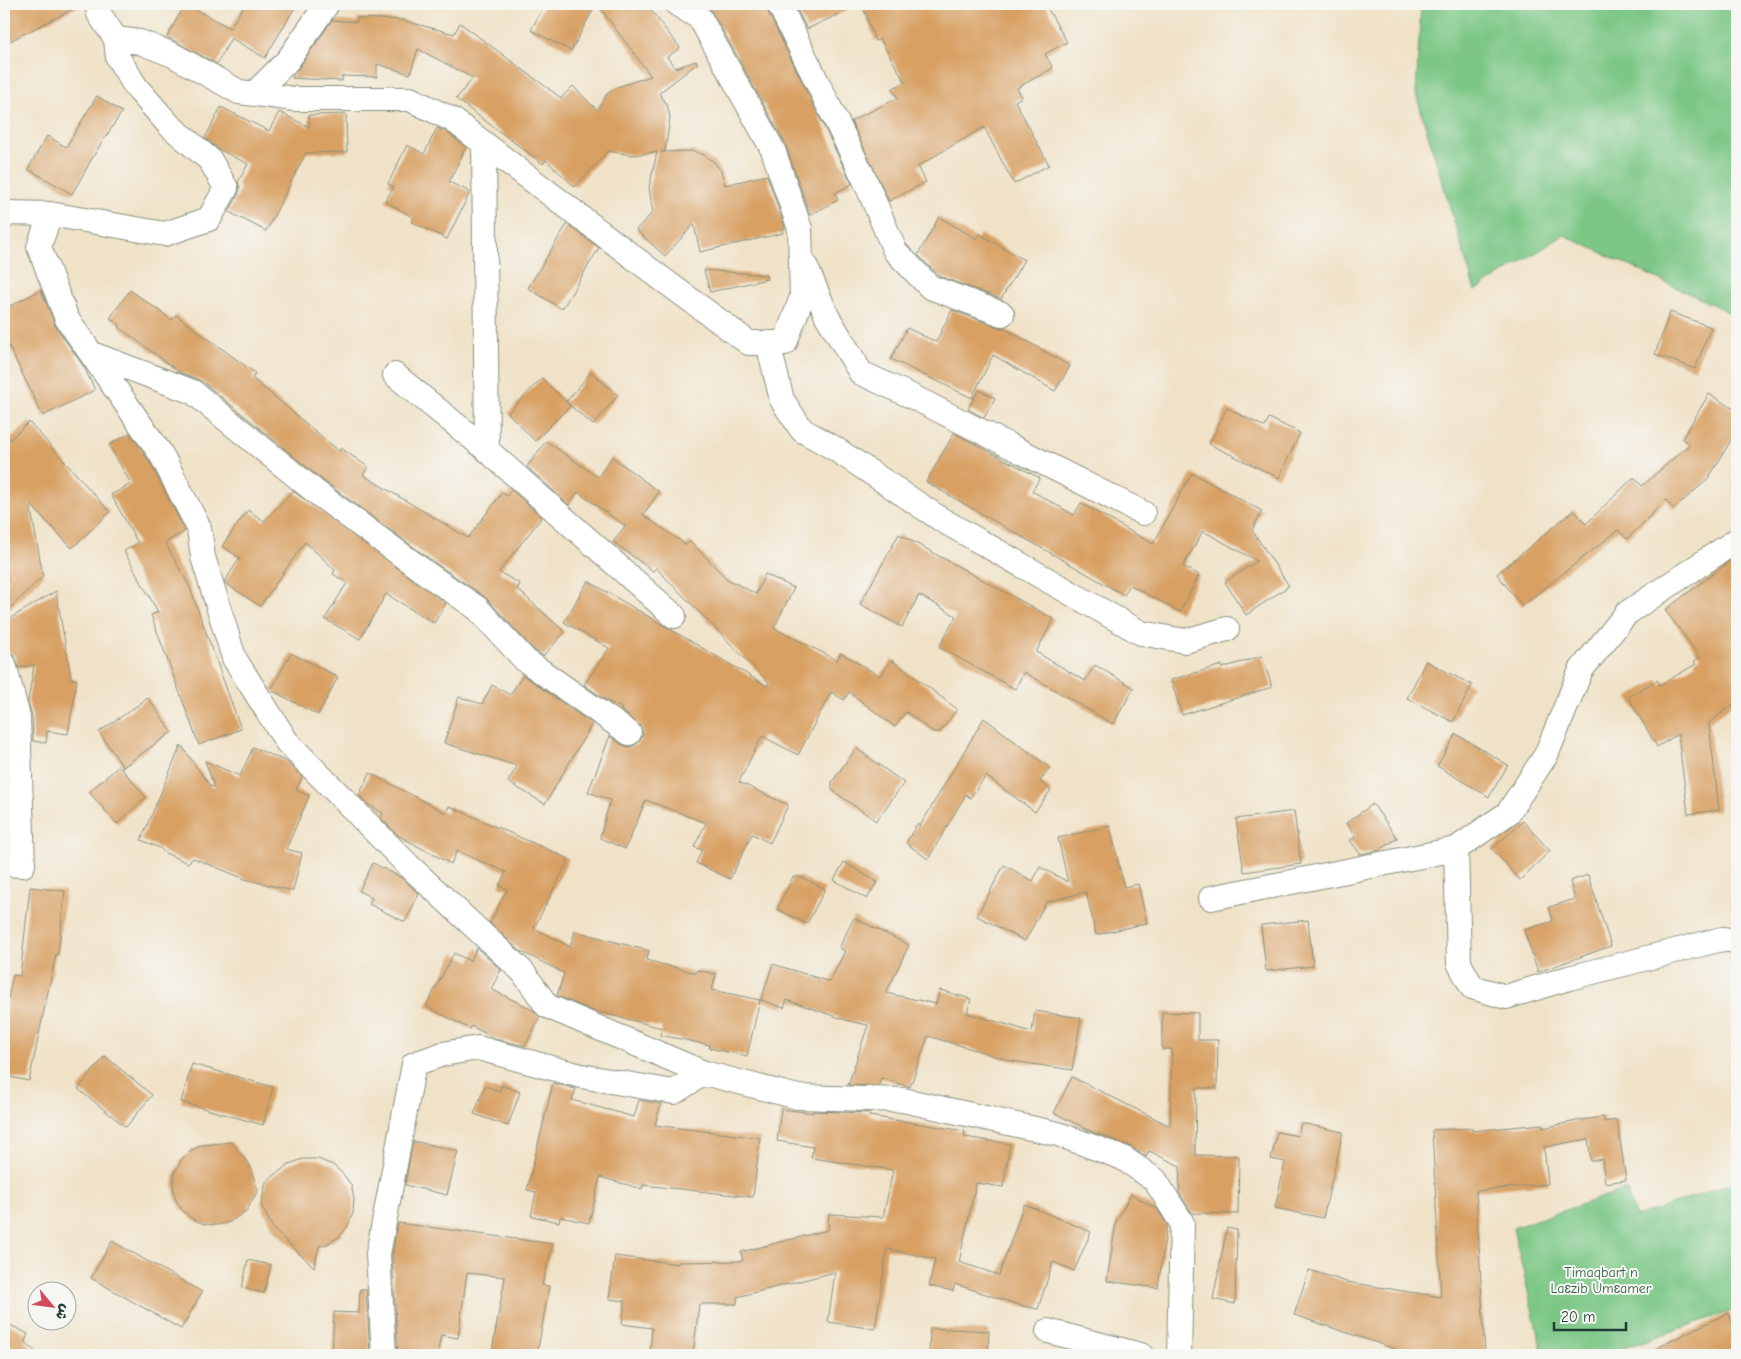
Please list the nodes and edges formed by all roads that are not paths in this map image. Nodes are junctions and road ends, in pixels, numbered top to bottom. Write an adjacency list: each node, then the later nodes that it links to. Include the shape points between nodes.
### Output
1 (97, 4): 5 (street, via 98,14)
2 (327, 4): 6 (street, via 288,60)
3 (677, 4): 10 (street, via 700,18 773,150 800,228)
4 (779, 4): 11 (street, via 865,180 895,251 930,287)
5 (116, 40): 6 (street, via 140,42 239,92); 8 (street, via 118,58 136,87 170,125 210,160 226,188 209,219 165,234)
6 (254, 94): 7 (street, via 295,99 410,99 453,120)
7 (484, 143): 12 (street, via 749,343); 15 (street)
8 (50, 214): 9 (street, via 6,214); 13 (street, via 39,247 66,318)
9 (4, 217)
10 (801, 254): 12 (street, via 802,297 784,343); 16 (street, via 827,316 861,372)
11 (1002, 314)
12 (768, 343): 19 (street, via 782,400 802,430 942,520 1141,633 1185,641)
13 (92, 354): 21 (street, via 193,392 317,493 476,608 525,660); 27 (street, via 161,454 199,528 203,557 234,658 286,742 408,865 523,972 548,1006)
14 (395, 375): 15 (street)
15 (487, 450): 18 (street)
16 (1143, 512)
17 (1737, 540): 23 (street, via 1627,613 1581,670 1546,755 1508,813)
18 (674, 616)
19 (1227, 629)
20 (4, 668): 22 (street, via 18,718)
21 (629, 733)
22 (11, 735): 24 (street, via 23,865)
23 (1456, 849): 25 (street); 26 (street, via 1459,963 1472,987 1506,997 1722,939)
24 (4, 864)
25 (1212, 898)
26 (1737, 941)
27 (704, 1073): 29 (street, via 798,1097 903,1100 1058,1134 1123,1158 1155,1180 1182,1223); 30 (street, via 674,1092 581,1076 478,1048 443,1054 414,1064 378,1254)
28 (1048, 1330): 31 (street)
29 (1180, 1348): 32 (street)
30 (384, 1355)
31 (1141, 1355)
32 (1146, 1355)

